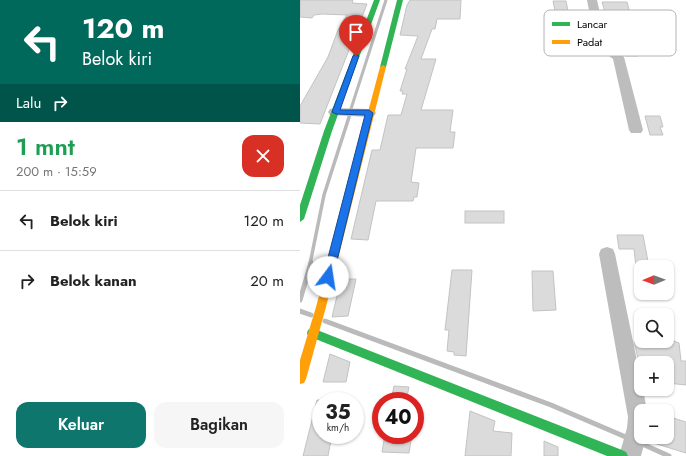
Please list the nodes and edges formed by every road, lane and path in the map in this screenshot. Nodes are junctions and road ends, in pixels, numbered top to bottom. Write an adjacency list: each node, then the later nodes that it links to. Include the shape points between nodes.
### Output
1 (377, 0): 6 (street)
2 (400, 0): 7 (street)
3 (592, 0): 4 (street)
4 (594, 10)
5 (617, 56): 8 (street)
6 (338, 112): 7 (street); 9 (street)
7 (363, 113): 11 (street, via 320,307)
8 (636, 130)
9 (300, 219)
10 (608, 254): 13 (street, via 638,417 638,428)
11 (309, 337): 12 (street); 13 (street)
12 (300, 379)
13 (630, 449)

